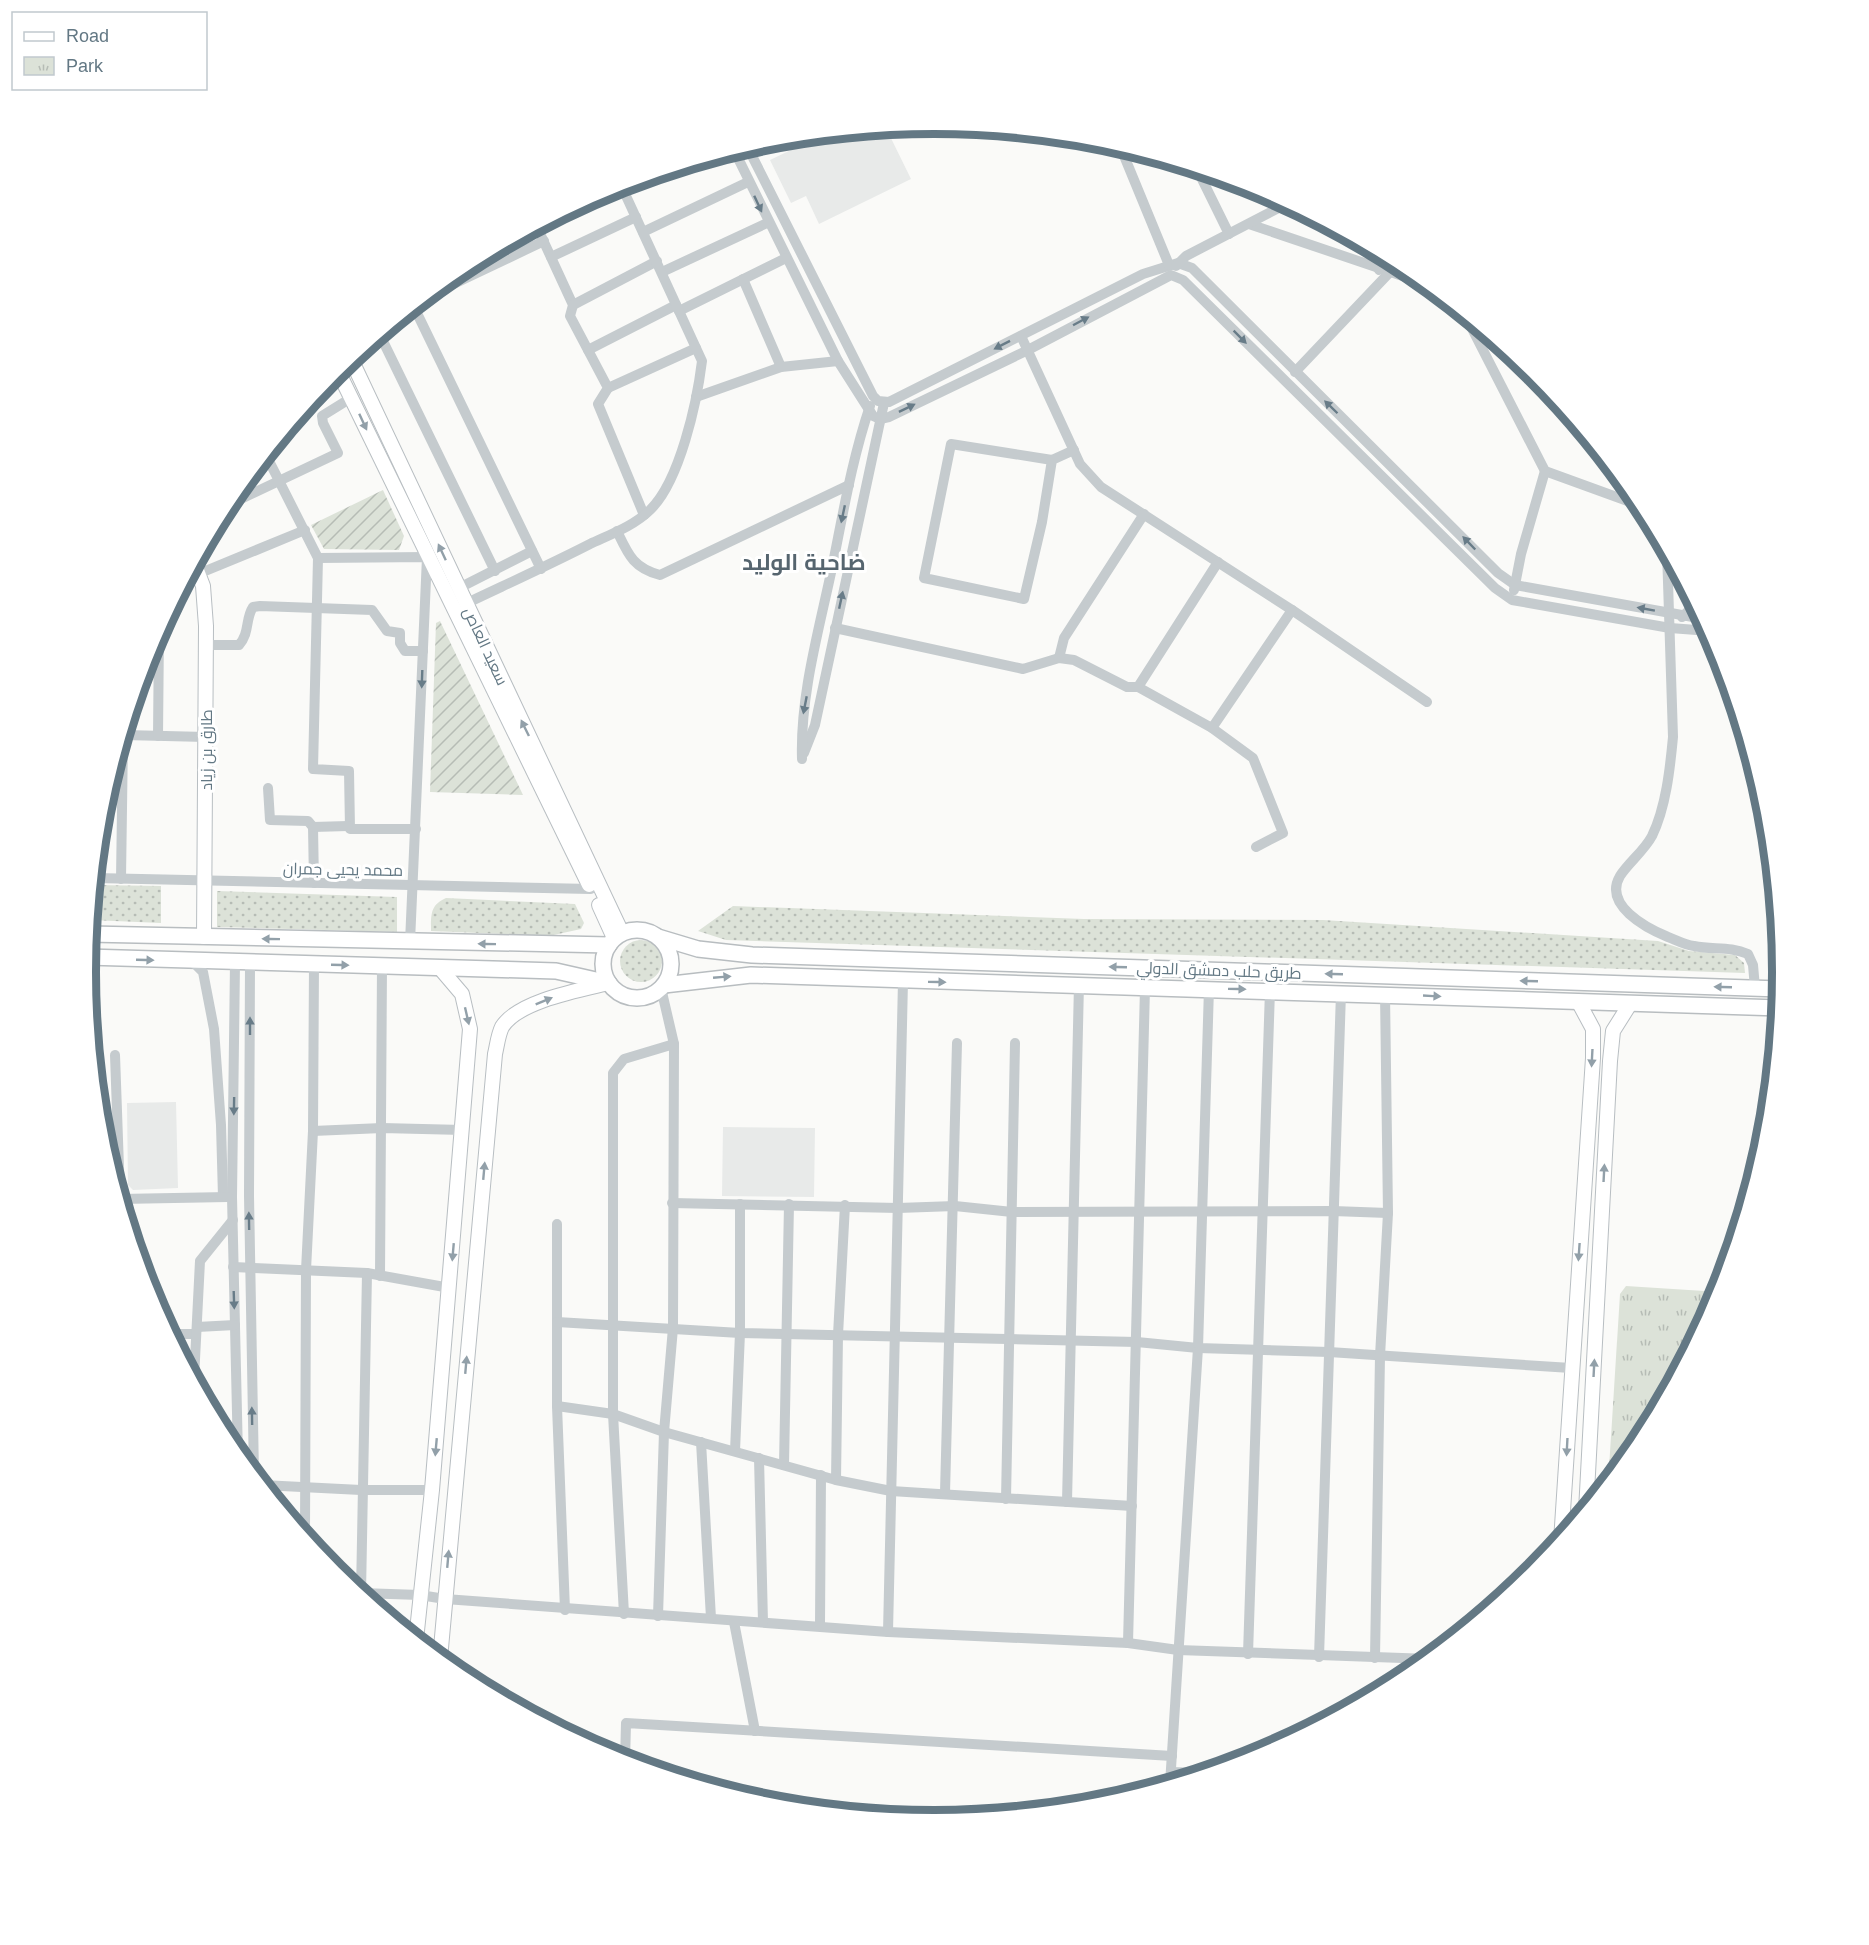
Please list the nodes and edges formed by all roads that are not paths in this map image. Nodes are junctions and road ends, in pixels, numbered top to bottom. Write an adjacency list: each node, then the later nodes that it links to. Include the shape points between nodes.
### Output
1 (751, 155): 40 (street)
2 (1128, 157): 19 (street)
3 (738, 158): 5 (street)
4 (1201, 177): 13 (street)
5 (748, 182): 9 (street, one-way to 9); 11 (street)
6 (625, 194): 8 (street)
7 (1278, 208): 10 (street)
8 (636, 217): 11 (street); 15 (street)
9 (767, 223): 16 (street); 22 (street)
10 (1249, 224): 13 (street); 21 (street)
11 (643, 232): 17 (street)
12 (540, 233): 14 (street)
13 (1229, 234): 19 (street)
14 (544, 242): 15 (street); 20 (street)
15 (551, 257): 25 (street)
16 (786, 258): 24 (street); 34 (street)
17 (657, 261): 22 (street); 25 (street)
18 (1377, 261): 21 (street)
19 (1173, 267): 29 (street, via 1143,274); 33 (street, one-way to 19); 37 (street, via 1192,268); 69 (street, one-way to 69, via 1495,588)
20 (475, 271)
21 (1384, 271): 23 (street); 37 (street)
22 (662, 272): 26 (street)
23 (1402, 277)
24 (743, 279): 26 (street); 35 (street)
25 (573, 305): 32 (street, via 570,316)
26 (678, 308): 31 (street); 32 (street)
27 (417, 313): 58 (street)
28 (1473, 330): 49 (street)
29 (1021, 336): 33 (street); 43 (street, one-way to 43)
30 (383, 341): 65 (street)
31 (696, 348): 39 (street); 41 (street, via 702,361)
32 (588, 350): 39 (street)
33 (1026, 351): 45 (street, one-way to 33); 46 (street)
34 (838, 361): 35 (street); 44 (street)
35 (781, 367): 41 (street)
36 (355, 368): 68 (main road, سعيد العاص, one-way to 36)
37 (1295, 372): 67 (street, one-way to 37, via 1498,573)
38 (343, 379): 42 (main road)
39 (608, 388): 55 (street, via 597,404)
40 (873, 396): 43 (street); 44 (street)
41 (696, 397): 55 (street, via 674,475)
42 (351, 398): 50 (street, via 322,416 338,453); 59 (main road, one-way to 59)
43 (884, 403): 45 (street)
44 (868, 412): 45 (street); 51 (street)
45 (880, 419): 77 (street, one-way to 45)
46 (1074, 450): 47 (street); 54 (street, via 1080,464 1101,487)
47 (1052, 460): 47 (street, via 951,444 924,578 1024,599)
48 (269, 462): 50 (street)
49 (1545, 471): 53 (street); 67 (street)
50 (279, 482): 52 (street); 56 (street)
51 (849, 485): 57 (street, via 660,575 645,571 630,557); 77 (street, one-way to 77, via 801,727 802,759 815,725)
52 (243, 498)
53 (1628, 501)
54 (1144, 514): 61 (street); 83 (street, via 1064,638)
55 (644, 515): 57 (street)
56 (305, 530): 60 (street); 63 (street)
57 (617, 531): 64 (street)
58 (532, 551): 64 (street); 65 (street)
59 (427, 557): 60 (street); 81 (street); 101 (main road)
60 (318, 558): 71 (street)
61 (1218, 562): 73 (street); 84 (street)
62 (1668, 566): 74 (street)
63 (200, 567)
64 (541, 569): 70 (street)
65 (495, 571): 68 (street)
66 (198, 573): 80 (main road, طارق بن زياد, via 203,586)
67 (1515, 585): 69 (street); 74 (street, one-way to 67)
68 (459, 588): 70 (main road, سعيد العاص)
69 (1512, 600): 78 (street)
70 (465, 604): 105 (main road, سعيد العاص, one-way to 70)
71 (317, 608): 80 (street, via 253,607 248,630 239,645); 81 (street, via 372,610 387,631 400,633 405,651); 92 (street, via 312,765 317,770 349,771)
72 (1690, 609): 75 (street)
73 (1292, 610): 85 (street); 86 (street)
74 (1670, 614): 75 (street); 78 (street)
75 (1682, 616): 76 (street)
76 (1694, 618)
77 (835, 628): 83 (street, via 1023,669)
78 (1670, 628): 79 (street); 119 (street, via 1670,767 1651,837 1619,878 1616,891 1620,904 1634,917 1665,936 1693,946 1735,949 1748,954)
79 (1699, 630)
80 (206, 645): 89 (main road, طارق بن زياد)
81 (423, 651): 94 (street, one-way to 94)
82 (159, 655): 88 (street)
83 (1059, 658): 84 (street, via 1074,660 1126,687)
84 (1138, 687): 86 (street)
85 (1427, 702)
86 (1212, 728): 95 (street, via 1253,758 1282,833)
87 (130, 736): 88 (street)
88 (158, 736): 89 (street)
89 (206, 736): 98 (main road, طارق بن زياد)
90 (123, 765): 97 (street)
91 (268, 788): 93 (street, via 270,820 309,821)
92 (348, 826): 93 (street); 94 (street, via 354,830)
93 (313, 827): 99 (street)
94 (416, 829): 100 (street)
95 (1256, 847)
96 (102, 878): 97 (street, محمد يحيى جمران)
97 (121, 879): 98 (street, محمد يحيى جمران)
98 (206, 881): 99 (street, محمد يحيى جمران); 103 (main road, طارق بن زياد)
99 (314, 883): 100 (street, محمد يحيى جمران)
100 (414, 885): 101 (street, محمد يحيى جمران); 106 (street)
101 (591, 889): 105 (main road)
102 (97, 934): 103 (highway)
103 (204, 937): 106 (highway, one-way to 103)
104 (658, 937): 105 (highway, via 646,930); 116 (highway, via 670,955 671,965); 119 (highway, طريق حلب دمشق الدولي, one-way to 104, via 752,955 698,949)
105 (615, 938): 106 (highway, one-way to 106); 114 (highway, via 603,963)
106 (410, 942)
107 (97, 957): 108 (highway, one-way to 108)
108 (192, 961): 109 (highway); 135 (street, via 203,972 214,1029)
109 (243, 963): 110 (highway); 135 (street, one-way to 135); 153 (street, one-way to 109)
110 (314, 964): 111 (highway, one-way to 111); 133 (street)
111 (382, 966): 112 (highway); 131 (street)
112 (439, 967): 114 (highway, via 556,971); 132 (main road, one-way to 132, via 462,994 470,1029)
113 (903, 981): 115 (highway, طريق حلب دمشق الدولي, one-way to 115); 116 (highway, طريق حلب دمشق الدولي, one-way to 113, via 752,975); 142 (street)
114 (609, 983): 116 (highway, via 628,997 644,998); 204 (main road, one-way to 114, via 495,1054 502,1027 522,1010)
115 (1079, 984): 117 (highway, طريق حلب دمشق الدولي); 143 (street)
116 (662, 987): 129 (street)
117 (1145, 988): 118 (highway, طريق حلب دمشق الدولي); 145 (street)
118 (1209, 988): 121 (highway, طريق حلب دمشق الدولي, one-way to 121); 146 (street)
119 (1755, 988): 120 (highway, طريق حلب دمشق الدولي)
120 (1772, 989)
121 (1270, 990): 122 (highway, طريق حلب دمشق الدولي); 148 (street)
122 (1341, 993): 123 (highway, طريق حلب دمشق الدولي); 144 (street)
123 (1385, 994): 124 (highway, طريق حلب دمشق الدولي, one-way to 124); 149 (street)
124 (1579, 1003): 125 (highway, طريق حلب دمشق الدولي); 177 (main road, one-way to 177, via 1593,1029 1593,1038)
125 (1630, 1004): 126 (highway, طريق حلب دمشق الدولي); 196 (main road, one-way to 125, via 1610,1061 1613,1031)
126 (1772, 1008)
127 (957, 1043): 141 (street)
128 (1015, 1043): 147 (street)
129 (674, 1044): 137 (street); 160 (street, via 624,1059 613,1073)
130 (115, 1054): 134 (street)
131 (382, 1128): 132 (street); 133 (street); 156 (street)
132 (464, 1130): 157 (main road, one-way to 157)
133 (313, 1131): 154 (street)
134 (121, 1172)
135 (228, 1197): 136 (street); 150 (street)
136 (127, 1198)
137 (672, 1203): 138 (street); 161 (street)
138 (740, 1204): 139 (street); 164 (street)
139 (789, 1204): 140 (street); 165 (street)
140 (845, 1205): 142 (street); 166 (street)
141 (955, 1206): 142 (street); 147 (street); 168 (street)
142 (898, 1208): 167 (street)
143 (1074, 1210): 145 (street); 147 (street); 170 (street)
144 (1334, 1210): 148 (street); 149 (street); 174 (street)
145 (1140, 1211): 146 (street); 171 (street)
146 (1202, 1211): 148 (street); 172 (street)
147 (1012, 1212): 169 (street)
148 (1263, 1212): 173 (street)
149 (1388, 1213): 175 (street)
150 (233, 1220): 152 (street); 162 (street, via 200,1261)
151 (557, 1224): 158 (street)
152 (234, 1267): 153 (street); 159 (street, one-way to 159)
153 (250, 1268): 154 (street); 185 (street, one-way to 153)
154 (306, 1270): 155 (street); 190 (street)
155 (367, 1274): 156 (street); 191 (street)
156 (380, 1276): 157 (street)
157 (450, 1288): 192 (main road, one-way to 192)
158 (557, 1322): 160 (street); 178 (street)
159 (235, 1325): 162 (street); 181 (street)
160 (613, 1325): 161 (street); 179 (street)
161 (673, 1328): 164 (street); 180 (street)
162 (196, 1331): 163 (street); 176 (street)
163 (178, 1333)
164 (740, 1333): 165 (street); 183 (street)
165 (788, 1334): 166 (street); 186 (street)
166 (838, 1335): 167 (street); 188 (street)
167 (895, 1337): 168 (street); 193 (street)
168 (949, 1338): 169 (street); 194 (street)
169 (1009, 1339): 170 (street); 195 (street)
170 (1071, 1341): 171 (street); 197 (street)
171 (1137, 1342): 172 (street); 198 (street)
172 (1198, 1348): 173 (street); 216 (street)
173 (1258, 1349): 174 (street); 217 (street)
174 (1329, 1352): 175 (street); 218 (street)
175 (1380, 1356): 177 (street); 219 (street)
176 (195, 1367)
177 (1571, 1368): 200 (main road, one-way to 200)
178 (557, 1406): 179 (street); 205 (street)
179 (613, 1414): 180 (street); 206 (street)
180 (664, 1432): 182 (street); 207 (street)
181 (238, 1439)
182 (701, 1442): 183 (street); 208 (street)
183 (735, 1451): 184 (street)
184 (759, 1458): 186 (street); 210 (street)
185 (254, 1462)
186 (784, 1465): 187 (street)
187 (821, 1475): 188 (street); 211 (street)
188 (836, 1480): 193 (street)
189 (271, 1485): 190 (street)
190 (306, 1487): 191 (street); 199 (street)
191 (361, 1490): 192 (street); 201 (street)
192 (432, 1490): 203 (main road)
193 (891, 1491): 194 (street); 213 (street)
194 (945, 1493): 195 (street)
195 (1006, 1499): 197 (street)
196 (1587, 1499)
197 (1068, 1503): 198 (street)
198 (1132, 1506): 214 (street)
199 (305, 1526)
200 (1562, 1528)
201 (360, 1582)
202 (372, 1593): 203 (street)
203 (420, 1594): 204 (street); 212 (main road)
204 (445, 1599): 205 (street); 215 (main road)
205 (565, 1610): 206 (street)
206 (624, 1614): 207 (street)
207 (658, 1616): 208 (street)
208 (711, 1618): 209 (street)
209 (734, 1622): 210 (street); 221 (street)
210 (763, 1622): 211 (street)
211 (820, 1625): 213 (street)
212 (417, 1632)
213 (888, 1632): 214 (street)
214 (1128, 1643): 216 (street)
215 (441, 1650)
216 (1178, 1650): 217 (street); 223 (street)
217 (1248, 1654): 218 (street)
218 (1319, 1657): 219 (street)
219 (1375, 1658): 220 (street)
220 (1416, 1659)
221 (755, 1731): 222 (street, via 626,1723); 223 (street)
222 (625, 1751)
223 (1172, 1756): 224 (street)
224 (1171, 1772): 225 (street); 226 (street)
225 (1185, 1772)
226 (1171, 1777)

